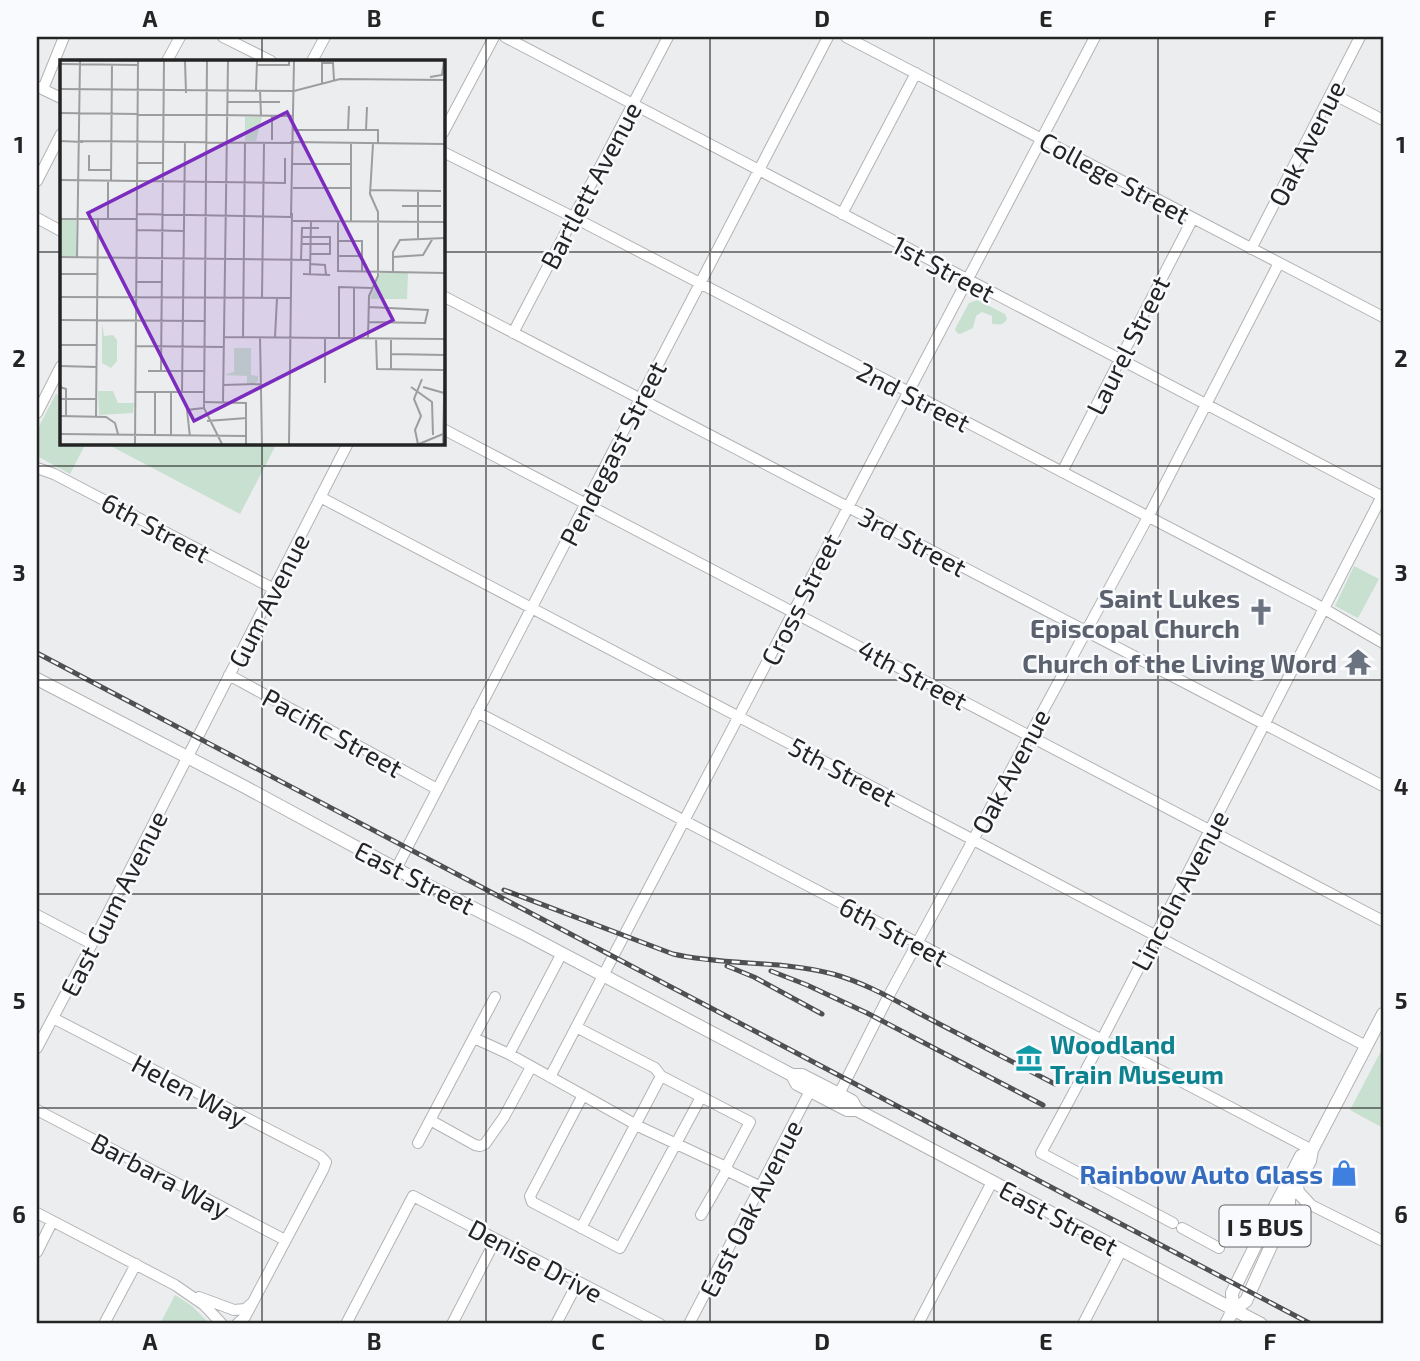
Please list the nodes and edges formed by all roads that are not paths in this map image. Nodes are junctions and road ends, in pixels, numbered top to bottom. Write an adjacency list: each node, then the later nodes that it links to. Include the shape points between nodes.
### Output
1 (64, 37): 16 (street)
2 (180, 37): 12 (street)
3 (223, 37): 13 (street)
4 (325, 37): 14 (street)
5 (494, 37): 21 (street)
6 (506, 37): 19 (street, 1st Street)
7 (668, 37): 19 (street, Bartlett Avenue)
8 (828, 37): 25 (street, Pendegast Street)
9 (846, 37): 15 (street, College Street)
10 (1095, 37): 23 (street, Cross Street)
11 (1358, 37): 17 (street, Oak Avenue)
12 (168, 60)
13 (269, 60)
14 (313, 60)
15 (916, 73): 23 (street, College Street); 27 (street)
16 (40, 88): 18 (street)
17 (1332, 93): 20 (street); 32 (street, Oak Avenue)
18 (60, 98)
19 (632, 103): 25 (street, 1st Street); 28 (street, Bartlett Avenue)
20 (1383, 120)
21 (444, 130)
22 (60, 136): 26 (street)
23 (1041, 139): 30 (street, College Street); 34 (street, Cross Street)
24 (444, 152): 28 (street, 2nd Street)
25 (759, 169): 27 (street, 1st Street); 35 (street, Pendegast Street)
26 (37, 181)
27 (842, 214): 34 (street, 1st Street)
28 (573, 217): 35 (street, 2nd Street); 38 (street, Bartlett Avenue)
29 (37, 218): 31 (street)
30 (1193, 218): 32 (street, College Street); 39 (street, Laurel Street)
31 (60, 230)
32 (1251, 248): 33 (street, College Street)
33 (1279, 263): 37 (street, College Street); 43 (street, Oak Avenue)
34 (968, 280): 39 (street, 1st Street); 41 (street, Cross Street)
35 (699, 284): 41 (street, 2nd Street); 42 (street, Pendegast Street)
36 (444, 297): 38 (street, 3rd Street)
37 (1383, 317)
38 (513, 333): 42 (street, 3rd Street)
39 (1120, 359): 43 (street, 1st Street); 48 (street, Laurel Street)
40 (60, 368): 44 (street)
41 (909, 393): 48 (street, 2nd Street); 52 (street, Cross Street)
42 (640, 398): 51 (street, Pendegast Street); 52 (street, 3rd Street)
43 (1206, 405): 49 (street, 1st Street); 53 (street, Oak Avenue)
44 (37, 413)
45 (444, 430): 51 (street, 4th Street)
46 (347, 444): 50 (street, Gum Avenue)
47 (37, 468): 54 (street, 6th Street)
48 (1062, 472): 53 (street, 2nd Street)
49 (1383, 496): 56 (street, Lincoln Avenue)
50 (320, 497): 54 (street, Gum Avenue); 55 (street, 5th Street)
51 (586, 503): 55 (street, Pendegast Street); 57 (street, 4th Street)
52 (848, 507): 57 (street, Cross Street); 58 (street, 3rd Street)
53 (1148, 517): 56 (street, 2nd Street); 58 (street, Oak Avenue)
54 (274, 589): 60 (street, Gum Avenue)
55 (532, 607): 62 (street, Pendegast Street); 63 (street, 5th Street)
56 (1324, 609): 59 (street, 2nd Street); 64 (street, Lincoln Avenue)
57 (793, 611): 63 (street, Cross Street); 65 (street, 4th Street)
58 (1086, 631): 64 (street, 3rd Street); 65 (street, Oak Avenue)
59 (1383, 643)
60 (229, 675): 66 (street, Gum Avenue); 68 (street, Pacific Street)
61 (37, 679): 66 (main road, East Street)
62 (477, 712): 68 (street, Pendegast Street); 69 (street, 6th Street)
63 (739, 716): 69 (street, Cross Street); 71 (street, 5th Street)
64 (1265, 724): 67 (street, 3rd Street); 70 (street, Lincoln Avenue)
65 (1029, 735): 70 (street, 4th Street); 71 (street, Oak Avenue)
66 (188, 757): 72 (main road, East Street); 77 (street, East Gum Avenue)
67 (1383, 786)
68 (437, 789): 72 (street, Pendegast Street)
69 (684, 821): 76 (street, 6th Street); 79 (street, Cross Street)
70 (1210, 830): 74 (street, 4th Street); 75 (street, Lincoln Avenue)
71 (973, 840): 75 (street, 5th Street); 76 (street, Oak Avenue)
72 (396, 869): 78 (main road, East Street)
73 (37, 915): 77 (street)
74 (1383, 921)
75 (1155, 935): 85 (street, Lincoln Avenue); 86 (street, 5th Street)
76 (918, 943): 85 (street, 6th Street); 94 (street, Oak Avenue)
77 (92, 944): 82 (street, East Gum Avenue)
78 (562, 953): 79 (main road, East Street); 88 (street)
79 (603, 975): 83 (street, Cross Street); 90 (main road, East Street)
80 (495, 997): 84 (street)
81 (1383, 1013): 86 (main road, I 5 BUS)
82 (53, 1018): 87 (street, East Gum Avenue); 115 (street, Helen Way, via 320,1156 326,1162 323,1170)
83 (576, 1027): 91 (street); 92 (street, Cross Street)
84 (474, 1038): 88 (street); 99 (street)
85 (1102, 1039): 103 (street, 6th Street); 117 (street, Lincoln Avenue, via 1041,1153)
86 (1366, 1046): 103 (main road, I 5 BUS)
87 (37, 1048)
88 (509, 1054): 89 (street)
89 (531, 1067): 92 (street); 99 (street, via 485,1144 475,1145)
90 (792, 1075): 93 (main road, East Street); 94 (main road, East Street, via 802,1075)
91 (661, 1076): 96 (street); 100 (street)
92 (550, 1077): 95 (street)
93 (810, 1091): 98 (main road, East Street, via 847,1110); 107 (street, East Oak Avenue)
94 (839, 1094): 98 (main road, East Street)
95 (583, 1095): 100 (street); 113 (street, via 530,1196 532,1202)
96 (701, 1097): 102 (street); 104 (street, via 750,1122)
97 (37, 1110): 115 (street, Barbara Way)
98 (857, 1110): 105 (main road, East Street)
99 (430, 1120): 101 (street)
100 (636, 1123): 102 (street); 113 (street)
101 (418, 1143)
102 (675, 1144): 104 (street); 113 (street, via 620,1248)
103 (1312, 1149): 106 (main road, I 5 BUS); 124 (main road, I 5 BUS, via 1301,1156 1269,1219 1233,1293)
104 (726, 1167): 107 (street); 111 (street)
105 (992, 1182): 118 (main road, East Street); 133 (street)
106 (1297, 1186): 108 (main road); 109 (main road, I 5 BUS)
107 (761, 1187): 132 (street, East Oak Avenue)
108 (1309, 1203): 109 (main road, via 1294,1201); 116 (street)
109 (1289, 1206): 124 (main road, I 5 BUS, via 1246,1301)
110 (37, 1213): 112 (street)
111 (701, 1214)
112 (52, 1222): 119 (street); 120 (street)
113 (581, 1228)
114 (496, 1239): 121 (street, Denise Drive); 128 (street, Denise Drive, via 413,1196); 129 (street)
115 (285, 1240): 123 (street)
116 (1383, 1241)
117 (1219, 1248)
118 (1121, 1251): 124 (main road, East Street); 134 (street)
119 (37, 1252)
120 (136, 1265): 122 (street); 125 (street)
121 (578, 1282): 130 (street); 131 (street, Denise Drive)
122 (190, 1294): 123 (street, via 234,1310 245,1309); 126 (street)
123 (254, 1301): 127 (street)
124 (1233, 1310): 135 (main road, I 5 BUS); 136 (main road, East Street)
125 (104, 1324)
126 (222, 1324)
127 (237, 1324)
128 (346, 1324)
129 (452, 1324)
130 (556, 1324)
131 (660, 1324)
132 (689, 1324)
133 (918, 1324)
134 (1083, 1324)
135 (1226, 1324)
136 (1261, 1324)

